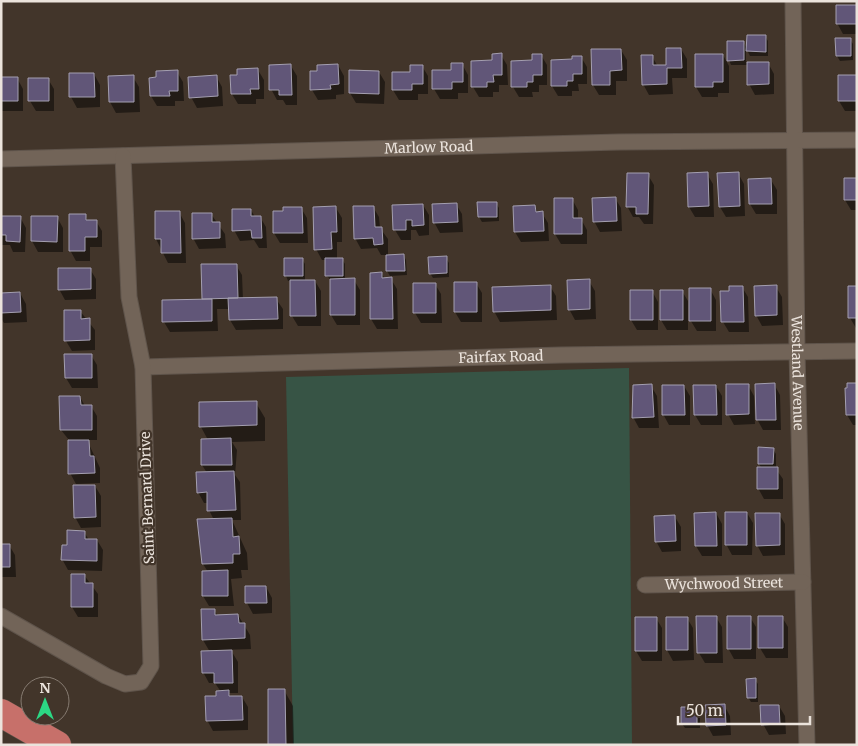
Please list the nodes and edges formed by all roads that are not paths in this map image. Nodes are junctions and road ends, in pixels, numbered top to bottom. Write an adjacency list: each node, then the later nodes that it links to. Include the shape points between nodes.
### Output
1 (793, 1): 3 (street, Westland Avenue)
2 (857, 140): 3 (street, Marlow Road)
3 (794, 141): 4 (street, Marlow Road, via 619,142); 7 (street, Westland Avenue)
4 (123, 156): 5 (street, Marlow Road); 8 (street, Saint Bernard Drive, via 128,297)
5 (1, 159)
6 (857, 351): 7 (street, Fairfax Road)
7 (797, 352): 8 (street, Fairfax Road); 9 (street, Westland Avenue)
8 (143, 367): 11 (street, Saint Bernard Drive, via 150,666 141,682 125,684)
9 (803, 582): 10 (street, Wychwood Street); 14 (street, Westland Avenue)
10 (645, 585)
11 (1, 616)
12 (1, 712): 13 (highway)
13 (57, 745)
14 (807, 745)

